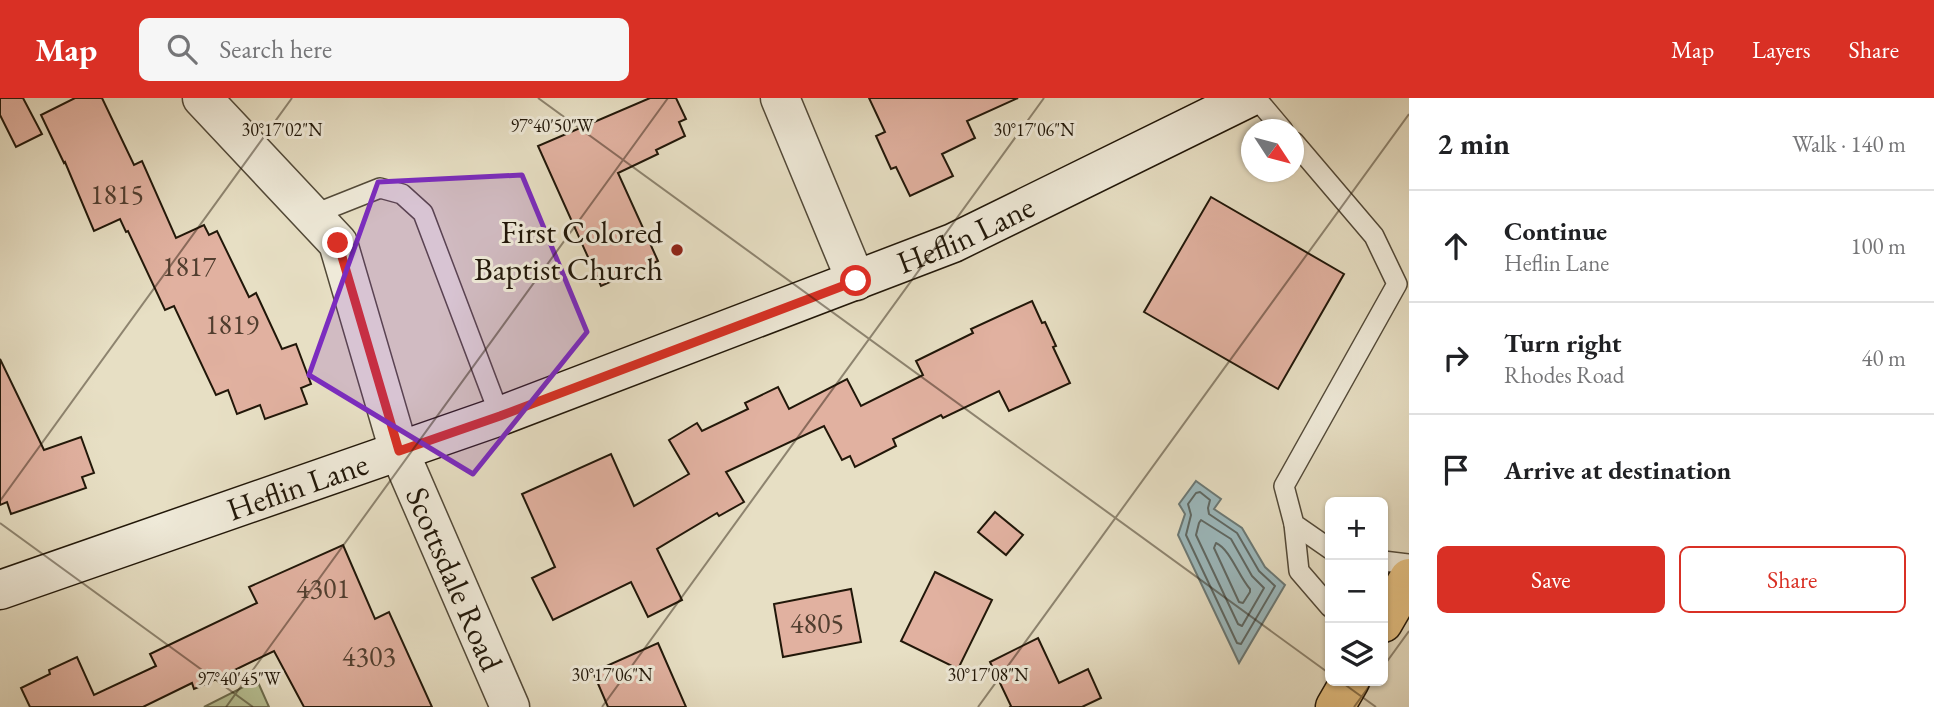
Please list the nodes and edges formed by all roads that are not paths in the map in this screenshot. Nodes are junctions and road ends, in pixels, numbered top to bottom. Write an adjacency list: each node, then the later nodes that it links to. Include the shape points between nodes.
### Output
1 (202, 98): 7 (street, Scottsdale Road)
2 (780, 98): 8 (street)
3 (1248, 98): 8 (street, Heflin Lane, via 953,243)
4 (1256, 98): 5 (lane)
5 (1274, 119)
6 (1304, 155): 11 (lane, via 1374,236 1396,284 1284,486)
7 (312, 215): 9 (lane, via 380,188 402,194 423,213); 10 (street, Scottsdale Road, via 338,243)
8 (856, 281): 9 (street, Heflin Lane)
9 (500, 416): 10 (street, Heflin Lane)
10 (399, 451): 15 (street, Heflin Lane); 18 (street, Scottsdale Road)
11 (1294, 524): 12 (lane); 16 (lane, via 1299,571)
12 (1325, 546)
13 (1388, 562): 14 (lane)
14 (1409, 564)
15 (0, 590)
16 (1325, 601)
17 (1347, 686): 19 (main road)
18 (510, 707)
19 (1335, 707)

